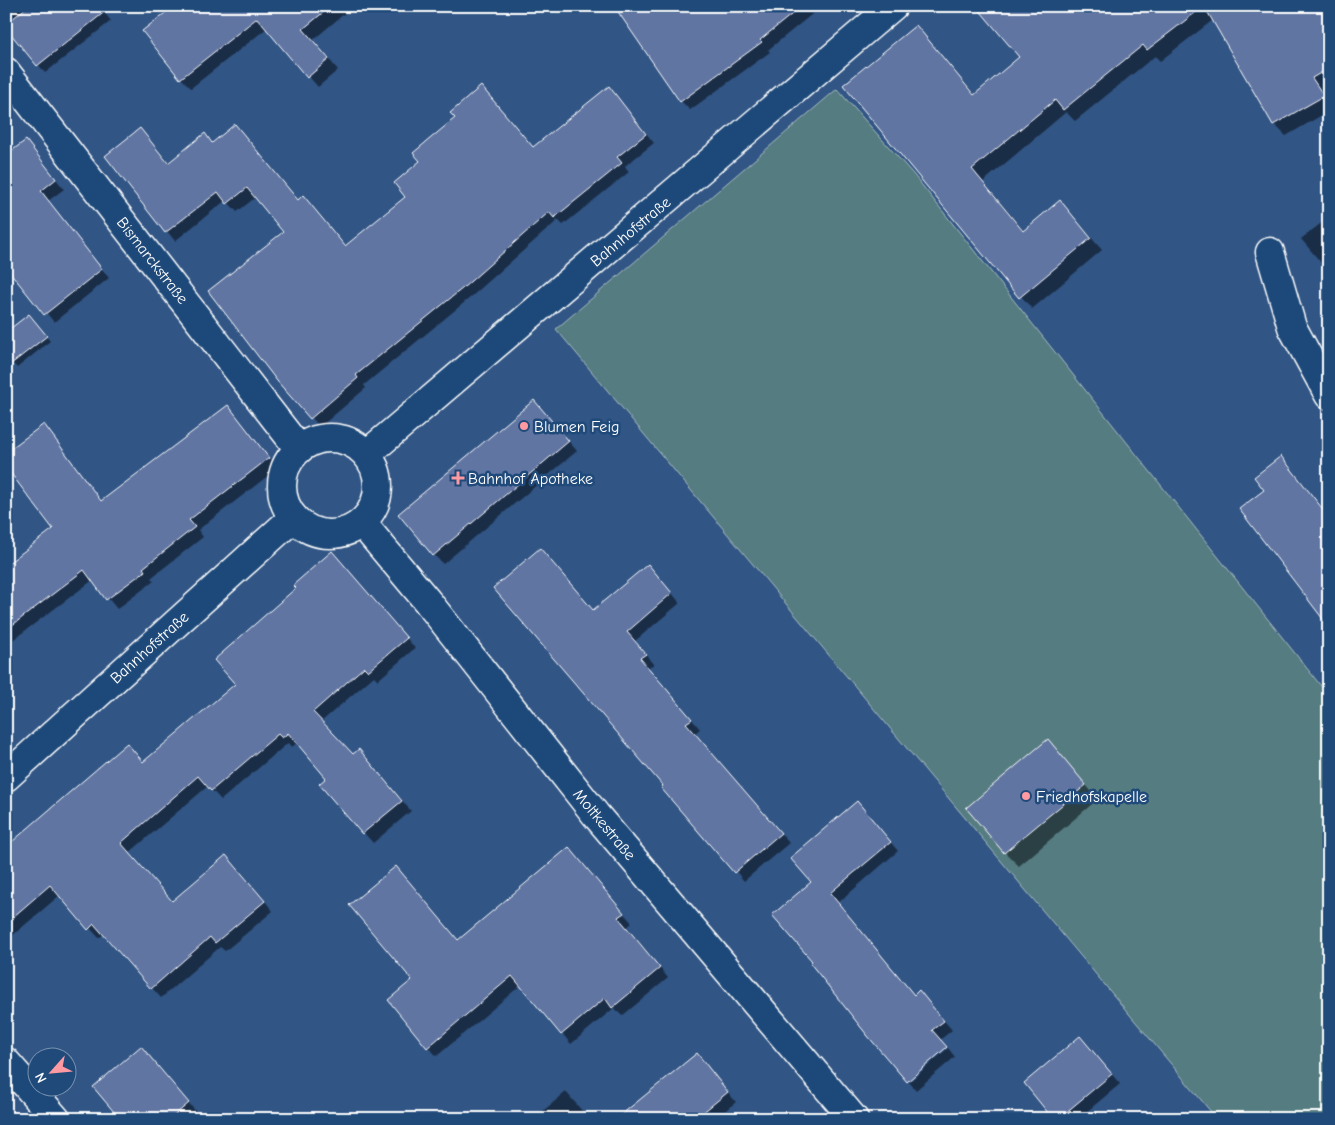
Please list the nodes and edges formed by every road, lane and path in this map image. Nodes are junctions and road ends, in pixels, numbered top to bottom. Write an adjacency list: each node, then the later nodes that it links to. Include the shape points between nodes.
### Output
1 (893, 6): 6 (street, Bahnhofstraße)
2 (6, 72): 5 (street, Bismarckstraße)
3 (1270, 252): 4 (street, via 1292,327)
4 (1327, 390)
5 (299, 448): 6 (street, via 326,438 342,439); 7 (street, via 288,460 282,474 283,497)
6 (367, 454): 8 (street, via 375,467 377,498)
7 (293, 518): 8 (street, via 304,528 319,534 334,535); 9 (street, Bahnhofstraße)
8 (362, 523): 11 (street, Moltkestraße, via 596,815)
9 (6, 777)
10 (6, 1062): 12 (street)
11 (847, 1116)
12 (56, 1119)

